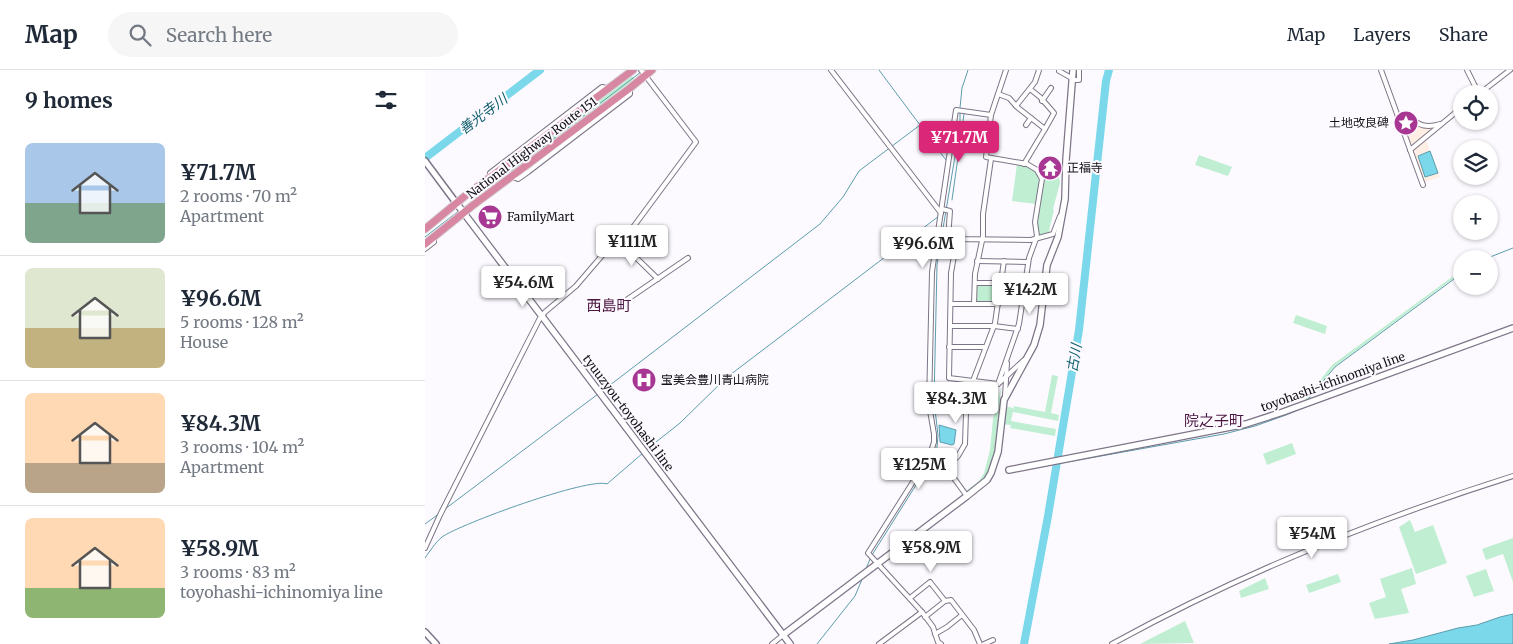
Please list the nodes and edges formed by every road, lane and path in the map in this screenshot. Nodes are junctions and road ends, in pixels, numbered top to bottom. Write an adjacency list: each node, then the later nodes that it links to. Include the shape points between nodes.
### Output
1 (633, 70): 33 (highway, National Highway Route 151, via 489,178)
2 (652, 70): 12 (highway, National Highway Route 151)
3 (831, 70): 34 (street)
4 (1006, 70): 18 (street)
5 (1039, 70): 17 (street)
6 (1073, 70): 13 (main road)
7 (1079, 70): 13 (street, via 1079,80)
8 (1381, 70): 22 (street)
9 (1467, 70): 14 (street)
10 (1510, 70): 15 (street)
11 (1059, 72): 13 (street)
12 (643, 73): 33 (highway, National Highway Route 151, via 630,88 513,177 472,206); 41 (street, via 696,142 634,226)
13 (1073, 78): 35 (main road)
14 (1474, 85)
15 (1491, 85)
16 (1051, 88): 19 (street)
17 (1030, 89): 19 (street); 20 (street)
18 (998, 94): 20 (street, via 1009,98); 21 (street)
19 (1042, 101): 27 (street, via 1054,113)
20 (1016, 106): 24 (street)
21 (991, 115): 29 (street, via 985,156); 34 (street, via 956,110 952,163)
22 (1398, 115): 25 (street, via 1422,126); 28 (street)
23 (1453, 115): 25 (street)
24 (1031, 118): 26 (street); 27 (street)
25 (1443, 124): 28 (street)
26 (1026, 125)
27 (1045, 129): 31 (street)
28 (1410, 150): 32 (street)
29 (991, 158): 31 (street); 39 (street)
30 (425, 161): 33 (street)
31 (1025, 164): 40 (street, via 1037,170 1041,179)
32 (1423, 184)
33 (461, 209): 36 (highway, National Highway Route 151); 37 (highway, National Highway Route 151); 55 (main road, tyuuzyou-toyohashi line)
34 (943, 212): 38 (street, via 951,212 946,239); 69 (street, via 932,272 929,399)
35 (1062, 214): 40 (street, via 1053,234); 63 (main road, via 1059,237 1047,265 1040,325 1034,345)
36 (425, 228)
37 (434, 237): 42 (highway, National Highway Route 151); 43 (street, via 434,242)
38 (957, 239): 39 (street); 52 (street, via 951,273)
39 (982, 239): 40 (street); 45 (street)
40 (1036, 239): 47 (street)
41 (619, 241): 48 (street); 55 (street, via 576,286)
42 (425, 244)
43 (425, 249)
44 (688, 258): 48 (street)
45 (977, 261): 46 (street); 49 (street)
46 (1004, 261): 47 (street); 50 (street)
47 (1028, 262): 58 (street)
48 (658, 279): 51 (street)
49 (975, 283): 50 (street); 53 (street)
50 (1001, 283): 54 (street)
51 (625, 301)
52 (951, 304): 53 (street); 56 (street)
53 (974, 304): 54 (street)
54 (998, 304): 57 (street)
55 (542, 315): 74 (street); 83 (main road, tyuuzyou-toyohashi line)
56 (950, 326): 57 (street); 60 (street)
57 (994, 326): 58 (street); 61 (street)
58 (1018, 328): 62 (street)
59 (1513, 328): 71 (main road, toyohashi-ichinomiya line, via 1245,424)
60 (949, 347): 61 (street); 65 (street, via 949,378)
61 (985, 347): 66 (street)
62 (1007, 358): 64 (street); 67 (street)
63 (1024, 360): 64 (street); 68 (main road)
64 (1006, 376): 67 (street); 68 (street)
65 (967, 381): 66 (street); 70 (street, via 965,444)
66 (973, 381): 67 (street)
67 (998, 384)
68 (1004, 400): 73 (main road, via 998,452 991,473)
69 (933, 455): 70 (street); 75 (street, via 868,553)
70 (946, 468): 73 (street)
71 (1009, 470)
72 (1513, 476): 92 (street, via 1406,511 1257,571)
73 (967, 496): 75 (main road)
74 (425, 548)
75 (876, 561): 76 (street); 83 (main road, via 864,574)
76 (910, 598): 77 (street, via 930,582); 78 (street)
77 (945, 601): 79 (street, via 951,600); 80 (street)
78 (922, 612): 80 (street); 89 (street)
79 (962, 615): 82 (street); 90 (street)
80 (925, 617): 82 (street)
81 (425, 632): 86 (street)
82 (935, 634): 85 (street)
83 (783, 635): 87 (street); 88 (main road)
84 (993, 640): 91 (street)
85 (938, 643)
86 (436, 644)
87 (772, 644)
88 (789, 644)
89 (879, 644)
90 (980, 644)
91 (984, 644)
92 (1112, 644)

